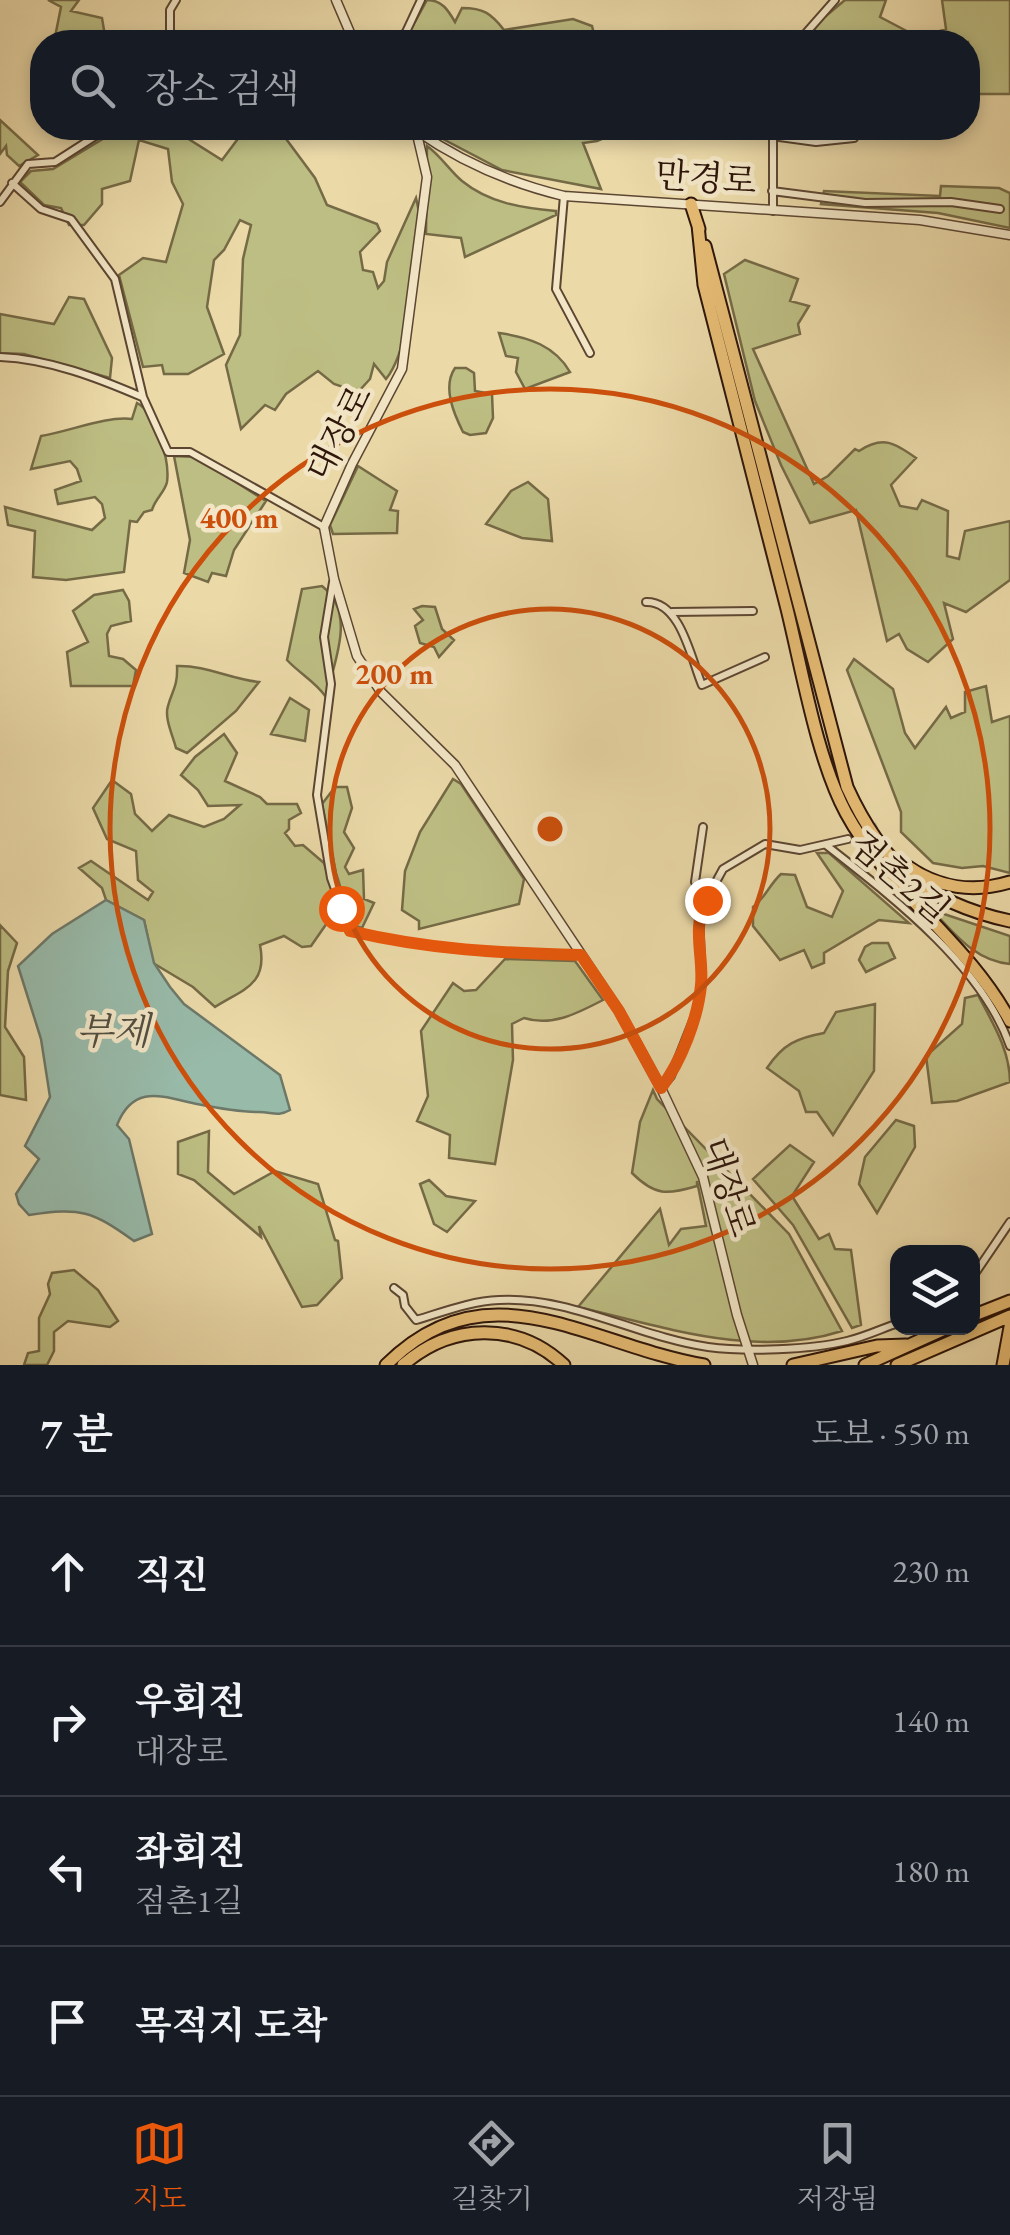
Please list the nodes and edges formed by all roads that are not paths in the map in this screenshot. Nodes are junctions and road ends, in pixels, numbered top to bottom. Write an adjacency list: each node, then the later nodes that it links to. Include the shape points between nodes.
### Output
1 (176, 0): 5 (street)
2 (336, 0): 6 (street)
3 (421, 0): 7 (street)
4 (836, 0): 8 (street)
5 (170, 30)
6 (349, 30)
7 (407, 30)
8 (809, 30)
9 (89, 140): 15 (street, via 55,162 28,164)
10 (418, 140): 27 (street, 대장로, via 427,177 402,369)
11 (432, 140): 17 (street, 만경로, via 515,184)
12 (773, 140): 16 (street)
13 (807, 140): 14 (street)
14 (835, 140)
15 (12, 183): 18 (street); 26 (street, via 41,210 71,219 115,279)
16 (772, 191): 20 (street); 21 (street)
17 (564, 196): 19 (street, 만경로); 24 (street, via 556,289)
18 (0, 202)
19 (692, 204): 21 (street, 만경로); 22 (highway)
20 (1000, 209)
21 (772, 210): 23 (street, 만경로)
22 (698, 225): 33 (highway, via 832,738); 37 (highway, via 704,286 810,703 844,808)
23 (1010, 234)
24 (590, 353)
25 (0, 357): 26 (street, via 94,376)
26 (143, 398): 27 (street, via 168,452 190,452)
27 (324, 527): 28 (street, 대장로)
28 (334, 579): 41 (street, 대장로, via 357,656 381,692 454,764); 41 (street, via 324,637 331,684 316,795 350,931 464,952)
29 (646, 602): 31 (street)
30 (752, 611): 31 (street)
31 (672, 612): 32 (street, via 702,685)
32 (765, 657)
33 (865, 824): 38 (highway, via 906,866 931,880 961,888); 40 (highway, via 895,864 930,892)
34 (704, 827): 39 (street, via 695,882)
35 (848, 839): 36 (street)
36 (825, 844): 39 (street, via 800,850 766,844 723,869); 43 (street, 점촌2길, via 946,951 990,1004)
37 (880, 861): 40 (highway, via 937,903 971,918); 42 (highway, via 971,961)
38 (1010, 882)
39 (707, 900): 44 (street, via 699,914 702,984 696,1013)
40 (1010, 924)
41 (581, 955): 44 (street, 대장로)
42 (1010, 1020)
43 (1010, 1046)
44 (661, 1088): 57 (street, 대장로, via 704,1177)
45 (1010, 1222): 46 (street)
46 (980, 1266)
47 (394, 1288): 57 (street, via 416,1320 484,1302 531,1301 664,1338)
48 (1010, 1300): 50 (highway)
49 (1010, 1316): 51 (highway)
50 (980, 1318)
51 (980, 1320)
52 (890, 1326): 57 (street, via 844,1342)
53 (1010, 1327): 66 (highway)
54 (931, 1335): 56 (highway)
55 (950, 1335): 65 (highway)
56 (906, 1346): 63 (highway); 64 (highway)
57 (748, 1350): 62 (street, 대장로)
58 (386, 1365): 61 (highway, via 434,1328 508,1314)
59 (403, 1365): 60 (highway, via 434,1343 484,1331 532,1342)
60 (564, 1365)
61 (704, 1365)
62 (753, 1365)
63 (793, 1365)
64 (865, 1365)
65 (897, 1365)
66 (1003, 1365)

